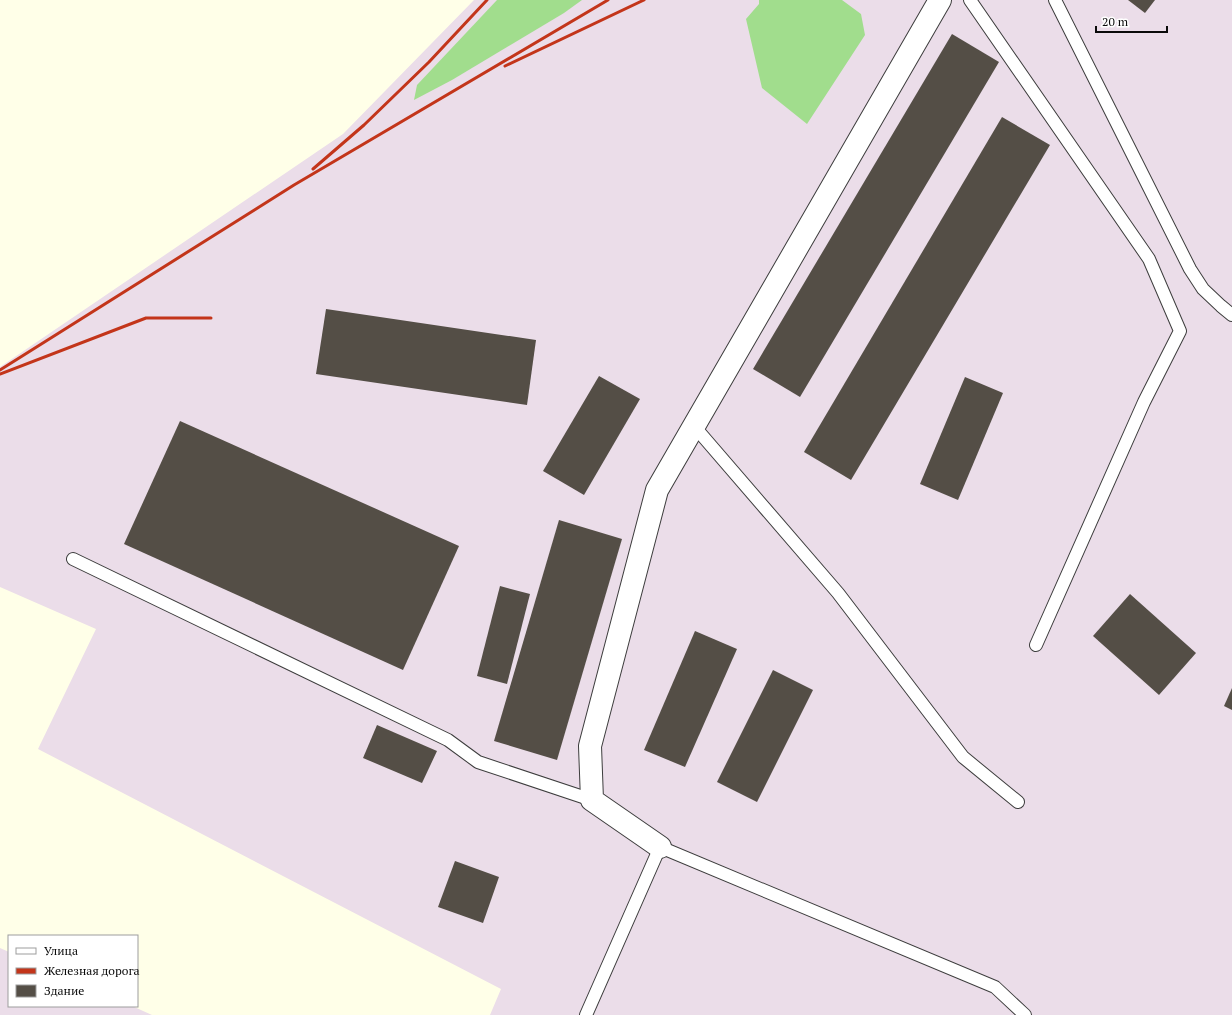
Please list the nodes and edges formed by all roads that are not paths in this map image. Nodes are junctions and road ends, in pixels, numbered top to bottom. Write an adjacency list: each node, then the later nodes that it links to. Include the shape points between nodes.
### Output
1 (940, 0): 5 (street)
2 (970, 0): 7 (lane, via 1149,259 1180,331 1144,402)
3 (1055, 0): 4 (lane, via 1190,269 1203,289)
4 (1232, 315)
5 (694, 426): 8 (street, via 657,490 590,746); 9 (lane, via 838,593 963,757)
6 (73, 559): 8 (lane, via 448,740 478,762)
7 (1036, 645)
8 (592, 800): 10 (street)
9 (1018, 802)
10 (660, 847): 11 (lane); 12 (lane, via 995,987)
11 (586, 1015)
12 (1025, 1015)

